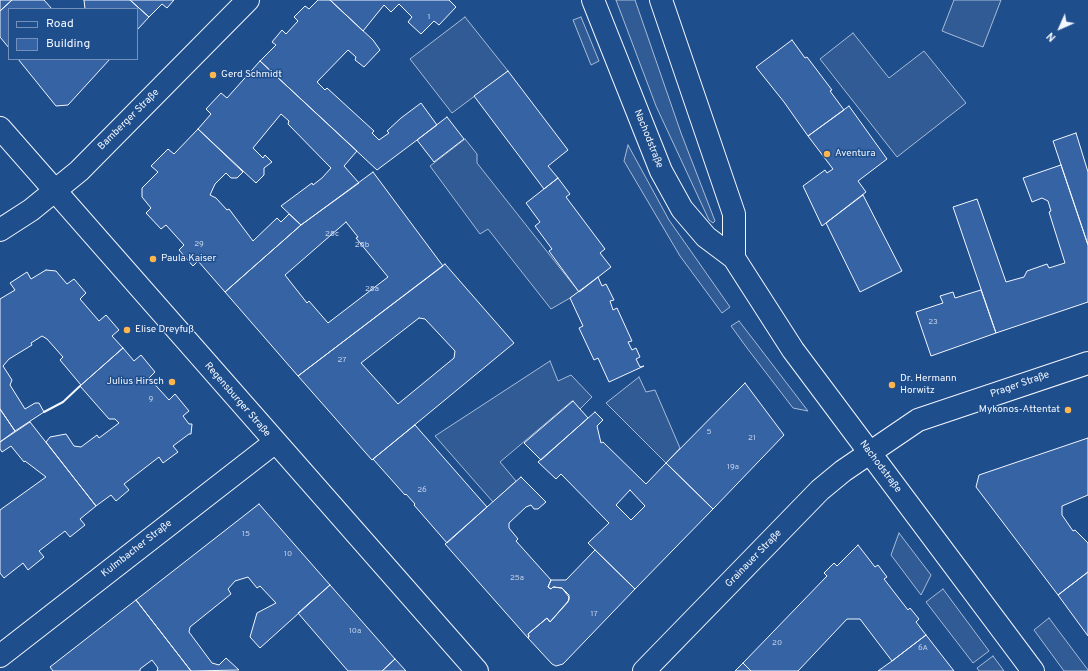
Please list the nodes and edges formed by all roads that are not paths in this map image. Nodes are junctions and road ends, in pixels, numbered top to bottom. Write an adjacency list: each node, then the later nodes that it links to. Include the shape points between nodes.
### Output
1 (248, 0): 5 (street, Bamberger Straße, via 79,171)
2 (593, 0): 7 (street, Nachodstraße, via 661,171 682,209 706,237)
3 (661, 0): 7 (street, via 734,214)
4 (0, 128): 5 (street, Regensburger Straße)
5 (55, 191): 6 (street, Bamberger Straße); 9 (street, Regensburger Straße)
6 (0, 230)
7 (734, 258): 10 (street, Nachodstraße, via 793,350)
8 (1088, 363): 10 (street, Prager Straße, via 918,420)
9 (274, 443): 11 (street, Kulmbacher Straße); 12 (street, Regensburger Straße)
10 (869, 453): 13 (street, Grainauer Straße, via 832,479); 14 (street, Nachodstraße)
11 (0, 656)
12 (477, 671)
13 (644, 671)
14 (1033, 671)

